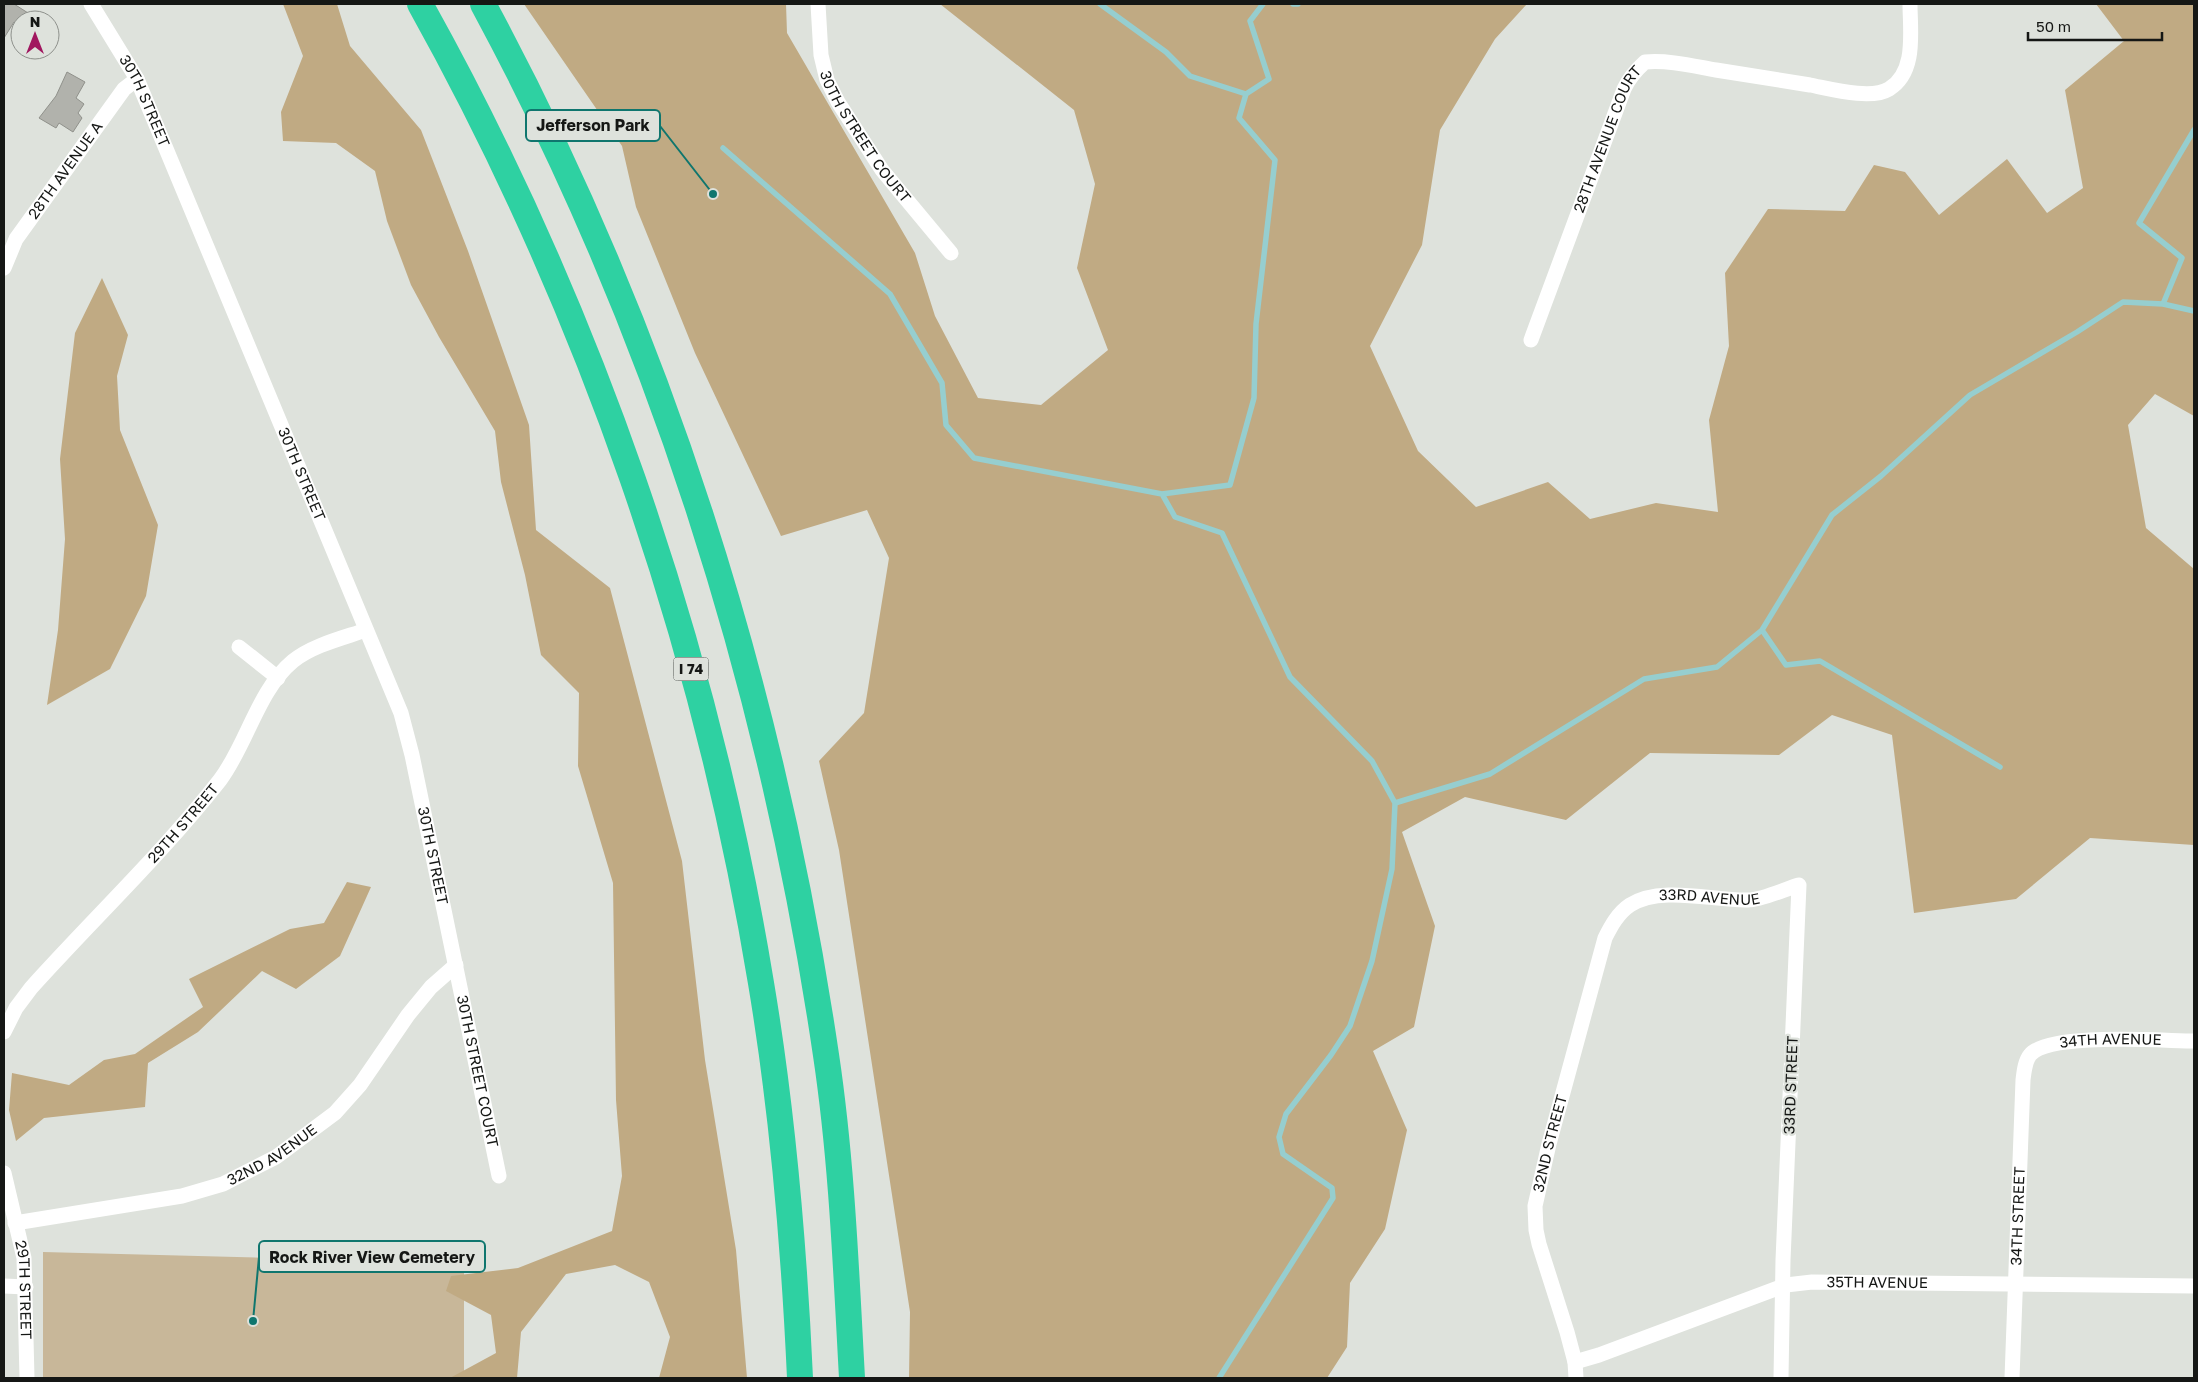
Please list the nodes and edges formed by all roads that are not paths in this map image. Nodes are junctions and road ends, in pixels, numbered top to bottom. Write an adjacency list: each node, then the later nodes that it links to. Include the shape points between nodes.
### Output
1 (91, 4): 6 (street, 30TH STREET)
2 (420, 4): 29 (highway, I 74, via 492,141 545,257 618,439 678,622 735,849 761,980 790,1207)
3 (483, 4): 30 (highway, via 553,143 636,332 681,454 739,640 792,864 827,1059 844,1221)
4 (818, 4): 7 (street, 30TH STREET COURT, via 820,55 838,102 882,170)
5 (1910, 4): 9 (street, 28TH AVENUE COURT, via 1910,57 1906,69 1890,88 1870,93 1678,63 1645,62 1630,76 1624,89)
6 (137, 79): 8 (street, 28TH AVENUE A, via 124,89 16,239); 10 (street, 30TH STREET)
7 (951, 253)
8 (4, 268)
9 (1531, 340)
10 (366, 630): 12 (street, 29TH STREET, via 327,643 294,660); 15 (street, 30TH STREET, via 400,713 412,755)
11 (239, 648): 12 (street)
12 (278, 678): 16 (street, 29TH STREET, via 219,781 150,861 31,988)
13 (1799, 885): 14 (street, 33RD AVENUE, via 1749,900 1648,898 1631,904); 24 (street, 33RD STREET)
14 (1621, 914): 27 (street, 32ND STREET, via 1605,938 1596,967 1535,1206 1539,1244)
15 (456, 965): 20 (street, 30TH STREET COURT); 21 (street, 32ND AVENUE, via 408,1015 360,1085 335,1113 276,1157 223,1184 182,1196)
16 (4, 1032)
17 (2194, 1041): 18 (street, 34TH AVENUE, via 2091,1040 2054,1043)
18 (2030, 1054): 22 (street, 34TH STREET, via 2022,1080)
19 (4, 1173): 21 (street, 29TH STREET)
20 (499, 1176)
21 (16, 1223): 26 (street, 29TH STREET, via 24,1258)
22 (2016, 1285): 24 (street, 35TH AVENUE, via 1812,1282); 25 (street, 35TH AVENUE); 33 (street, 34TH STREET)
23 (4, 1286): 26 (street)
24 (1783, 1286): 27 (street, 35TH AVENUE); 32 (street, 33RD STREET)
25 (2194, 1286)
26 (26, 1287): 28 (street, 29TH STREET)
27 (1575, 1362): 31 (street, 32ND STREET)
28 (27, 1378)
29 (800, 1378)
30 (852, 1378)
31 (1576, 1378)
32 (1781, 1378)
33 (2012, 1378)

